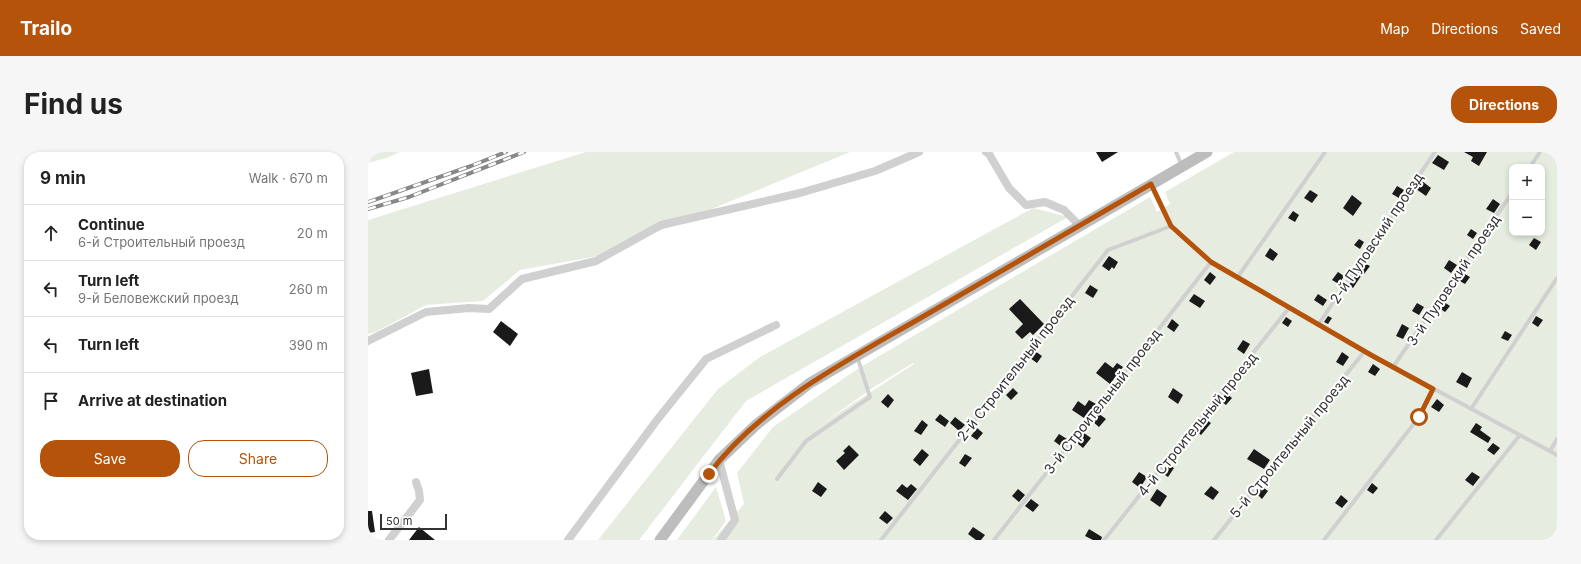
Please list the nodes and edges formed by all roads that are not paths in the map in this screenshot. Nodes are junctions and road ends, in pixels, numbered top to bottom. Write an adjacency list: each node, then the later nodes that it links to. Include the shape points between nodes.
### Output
1 (919, 152): 20 (street, via 875,171 807,191 661,225 596,261 522,279 488,309 426,312)
2 (986, 152): 12 (street, via 1009,188 1026,206 1045,202 1064,210)
3 (1176, 152): 9 (lane)
4 (1207, 152): 9 (main road)
5 (1325, 152): 15 (lane)
6 (1435, 152): 19 (lane, 2-й Пуловский проезд)
7 (1540, 152): 8 (lane)
8 (1532, 164)
9 (1183, 166): 10 (main road)
10 (1151, 184): 12 (main road); 13 (lane)
11 (1509, 197): 23 (lane, 3-й Пуловский проезд)
12 (1080, 226): 22 (main road)
13 (1171, 226): 14 (lane); 37 (lane, 2-й Строительный проезд, via 1108,250)
14 (1211, 262): 15 (lane); 38 (lane, 3-й Строительный проезд)
15 (1237, 278): 17 (lane)
16 (1557, 278): 25 (lane)
17 (1290, 308): 19 (lane); 39 (lane, 4-й Строительный проезд)
18 (776, 325): 34 (street, via 706,359)
19 (1318, 325): 21 (lane)
20 (368, 341)
21 (1364, 352): 23 (lane); 40 (lane, 5-й Строительный проезд)
22 (857, 356): 30 (main road, via 810,383 757,424); 31 (lane, via 870,397 806,441)
23 (1393, 367): 24 (lane)
24 (1433, 389): 25 (lane); 41 (lane, via 1419,417)
25 (1471, 409): 26 (lane)
26 (1520, 435): 28 (lane); 42 (lane)
27 (1557, 439): 28 (lane)
28 (1550, 451): 29 (lane)
29 (1557, 456)
30 (719, 460): 35 (main road); 36 (street, via 735,520)
31 (777, 479)
32 (416, 482): 33 (street, via 420,500)
33 (389, 540)
34 (568, 540)
35 (660, 540)
36 (721, 540)
37 (882, 540)
38 (994, 540)
39 (1104, 540)
40 (1214, 540)
41 (1324, 540)
42 (1436, 540)

